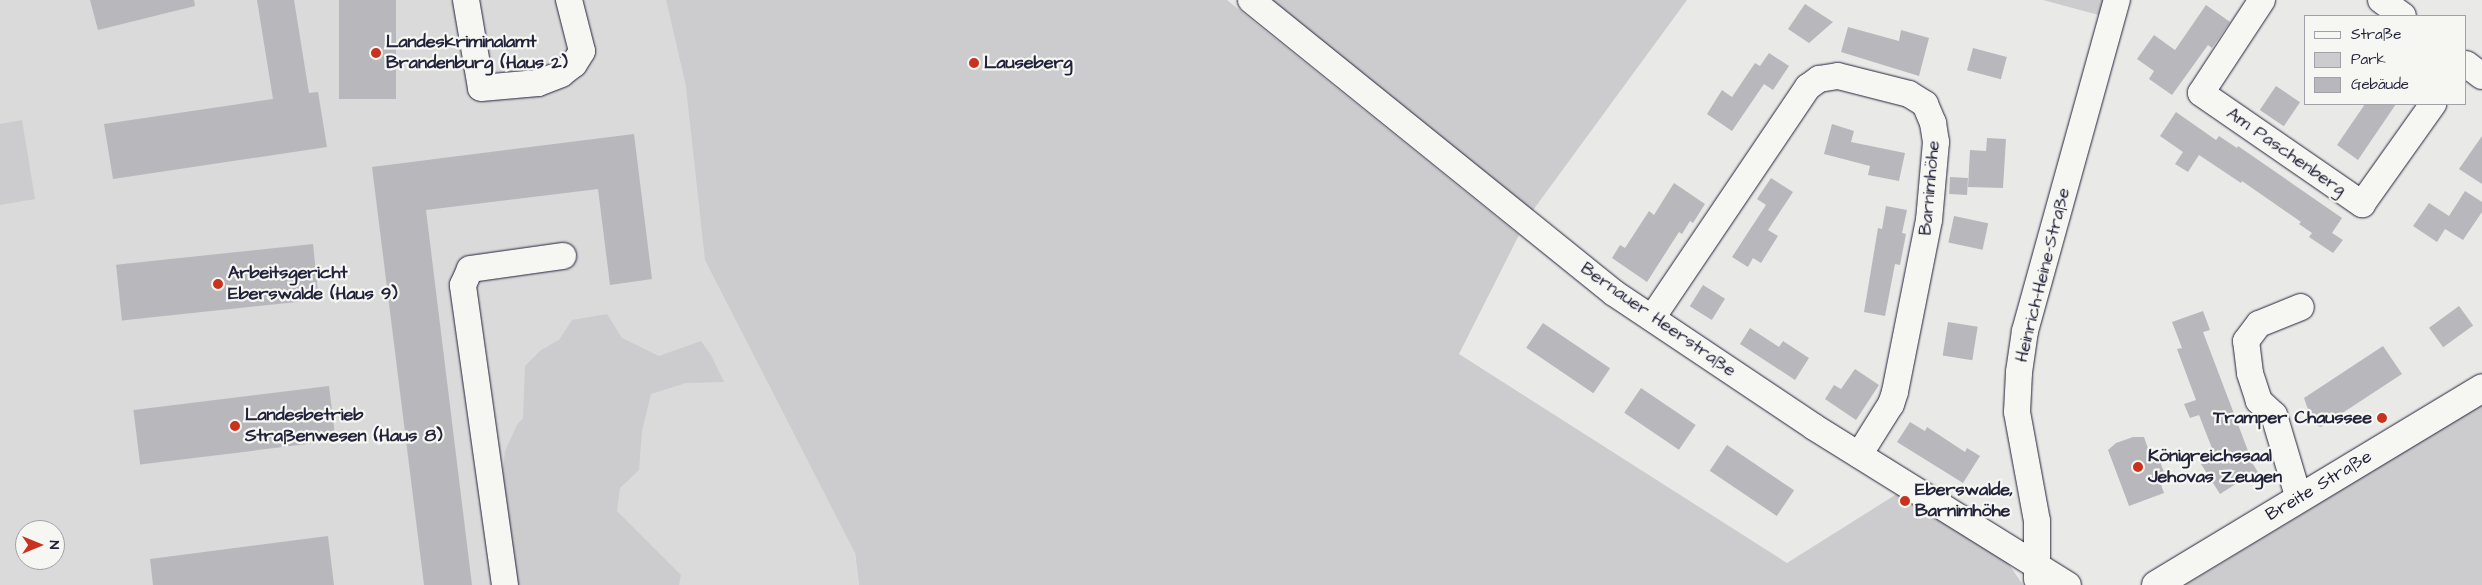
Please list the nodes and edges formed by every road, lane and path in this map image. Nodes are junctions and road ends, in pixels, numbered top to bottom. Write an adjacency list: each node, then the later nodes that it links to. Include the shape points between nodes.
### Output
1 (466, 0): 2 (street, via 480,88 538,83 561,74 574,64 582,51)
2 (570, 0)
3 (1251, 0): 13 (street, Bernauer Heerstraße, via 1614,293)
4 (2117, 0): 17 (street, Heinrich-Heine-Straße, via 2025,331 2019,372 2017,412 2036,521)
5 (2262, 0): 10 (street, Am Paschenberg, via 2201,93 2362,204)
6 (2381, 0): 7 (street)
7 (2402, 15)
8 (2467, 65): 9 (street)
9 (2482, 76)
10 (2431, 105)
11 (563, 256): 18 (street, via 470,269 463,285)
12 (2301, 307): 16 (street, via 2259,324 2246,341 2250,373 2260,401 2274,415)
13 (1652, 318): 15 (street, Bernauer Heerstraße); 15 (street, Barnimhöhe, via 1808,87 1819,79 1838,76 1909,94 1925,104 1933,122 1936,142 1929,220 1895,392)
14 (2482, 388): 16 (main road, Breite Straße)
15 (1859, 455): 17 (street, Bernauer Heerstraße)
16 (2299, 499): 20 (main road, Breite Straße)
17 (2037, 575): 19 (street, Bernauer Heerstraße)
18 (505, 585)
19 (2068, 585)
20 (2156, 585)

